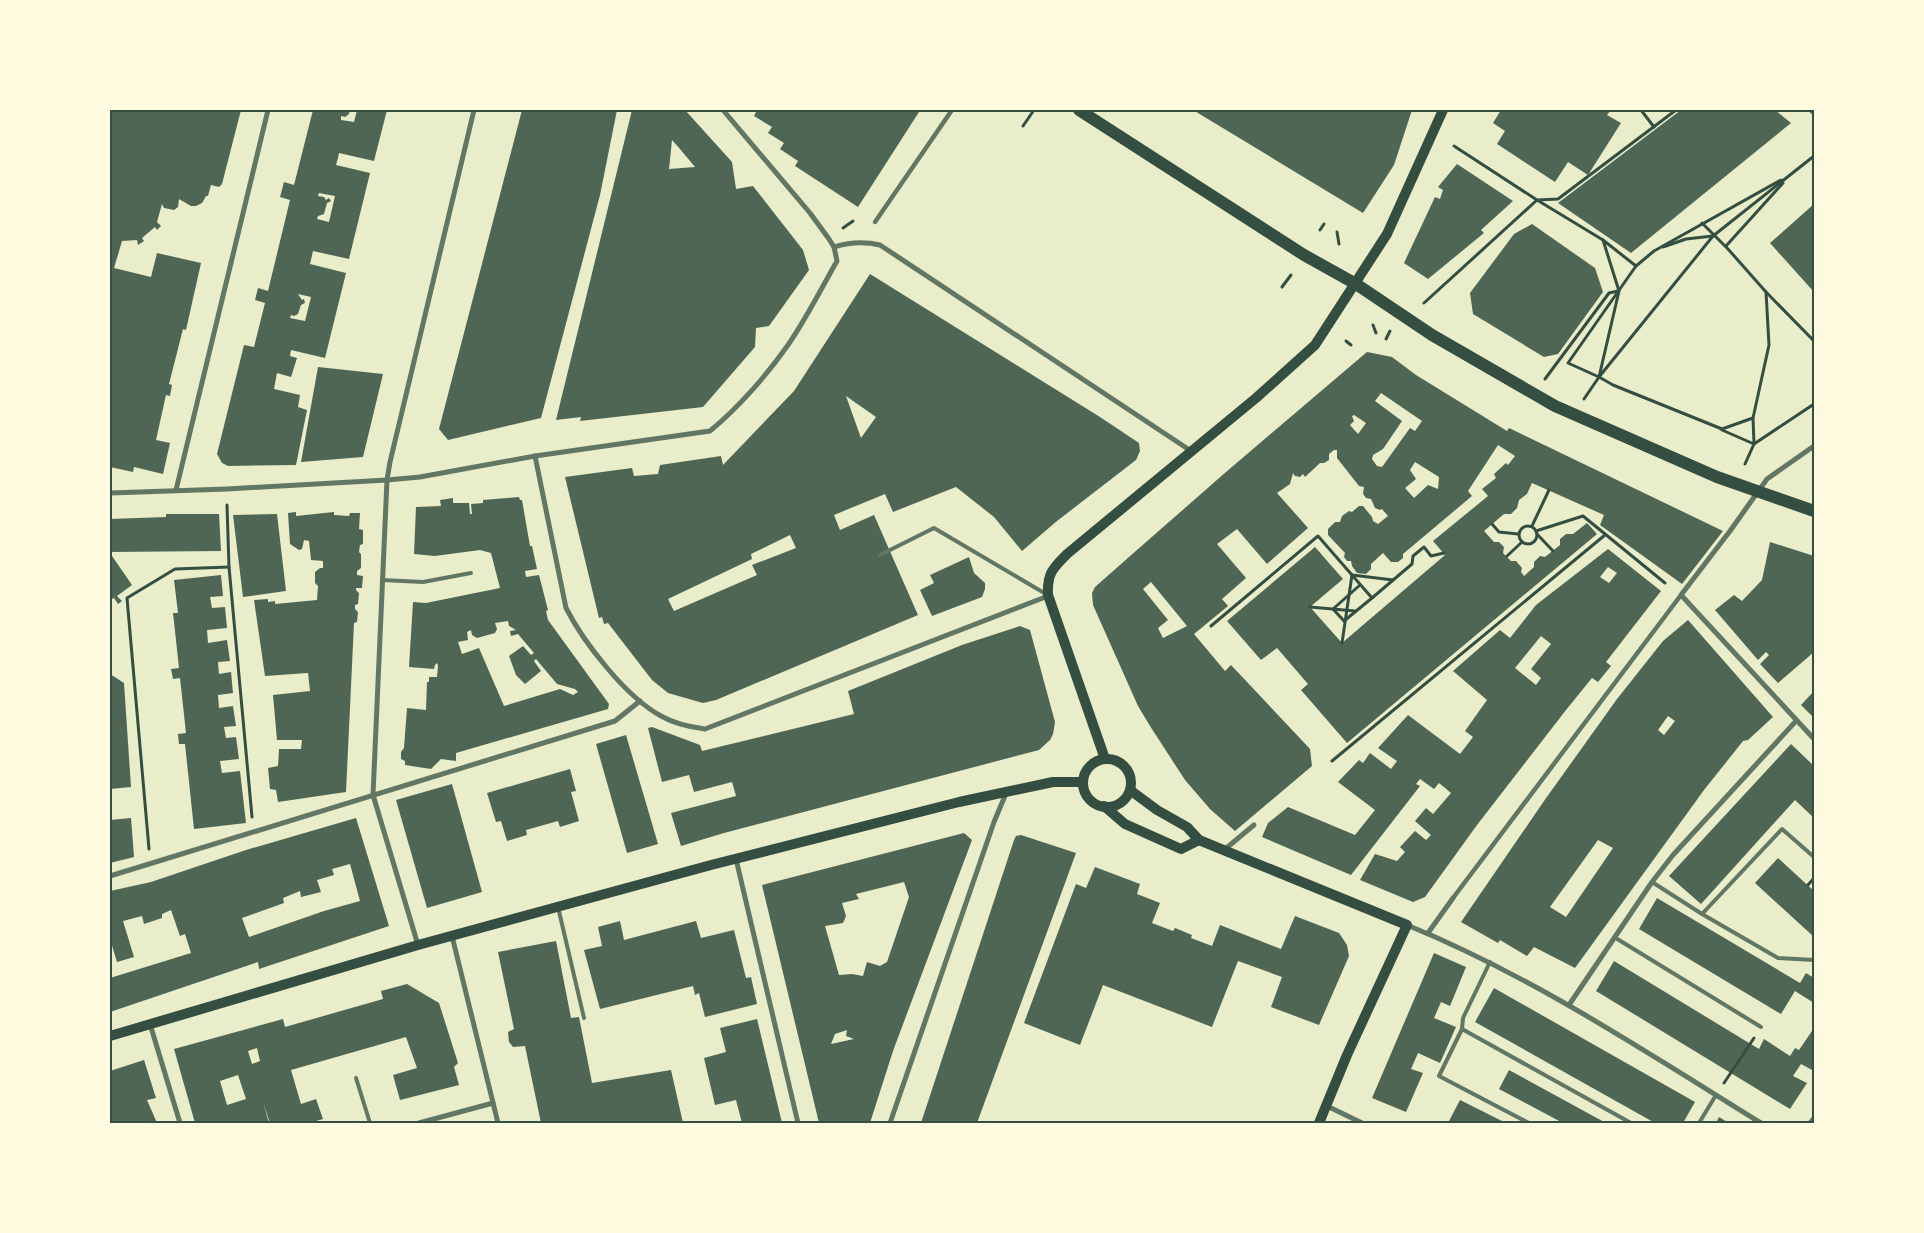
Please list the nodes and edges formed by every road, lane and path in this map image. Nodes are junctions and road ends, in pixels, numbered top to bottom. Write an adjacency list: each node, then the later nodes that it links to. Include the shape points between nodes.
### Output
1 (268, 110): 58 (street)
2 (474, 110): 56 (street)
3 (723, 110): 29 (street, via 810,213)
4 (952, 110): 19 (street)
5 (1034, 110): 12 (path)
6 (1079, 110): 33 (main road, via 1304,255)
7 (1443, 110): 33 (main road, via 1387,234)
8 (1641, 110): 13 (path)
9 (1676, 110): 13 (path)
10 (1811, 110): 11 (street)
11 (1814, 113)
12 (1023, 126)
13 (1654, 127): 17 (path, via 1558,200)
14 (1454, 146): 17 (path)
15 (1814, 156): 16 (path)
16 (1790, 175): 20 (path); 25 (path); 28 (path)
17 (1537, 200): 26 (path); 37 (path)
18 (853, 220): 22 (path)
19 (875, 222)
20 (1702, 223): 25 (path); 30 (path)
21 (1324, 224): 23 (path)
22 (844, 227)
23 (1320, 230)
24 (1337, 232): 27 (path)
25 (1713, 236): 28 (path); 30 (path, via 1686,239); 45 (path)
26 (1603, 240): 31 (path); 35 (path)
27 (1339, 244)
28 (1726, 246): 36 (path)
29 (834, 247): 53 (street, via 859,242 880,245); 54 (street, via 837,261 789,344 710,431)
30 (1654, 250): 31 (path)
31 (1636, 266): 35 (path)
32 (1291, 275): 34 (path)
33 (1356, 284): 53 (main road, via 1315,345); 61 (main road, via 1432,335 1555,406)
34 (1282, 287)
35 (1619, 291): 45 (path); 45 (path, via 1568,362); 46 (path, via 1609,293)
36 (1766, 292): 43 (path); 49 (path, via 1769,345)
37 (1424, 303)
38 (1373, 325): 40 (path)
39 (1390, 331): 41 (path)
40 (1376, 333)
41 (1386, 339)
42 (1346, 341): 44 (path)
43 (1814, 341)
44 (1351, 345)
45 (1598, 377): 47 (path); 50 (path)
46 (1545, 379)
47 (1584, 400)
48 (1814, 404): 51 (path)
49 (1753, 418): 50 (path); 51 (path)
50 (1722, 429): 51 (path)
51 (1754, 444): 55 (path)
52 (1814, 446): 61 (street, via 1772,474)
53 (1192, 452): 82 (main road, via 1055,566 1048,582)
54 (535, 456): 56 (street); 91 (street, via 566,608 617,680)
55 (1745, 464)
56 (387, 480): 57 (street); 76 (street)
57 (226, 489): 58 (street); 73 (path)
58 (176, 490): 60 (street)
59 (1549, 490): 64 (path)
60 (110, 492)
61 (1757, 492): 62 (main road); 81 (street)
62 (1814, 511)
63 (1492, 524): 66 (path, via 1499,532)
64 (1532, 526): 65 (path); 66 (path, via 1523,526)
65 (1537, 532): 67 (path, via 1583,516); 68 (path, via 1534,542); 69 (path)
66 (1518, 534): 68 (path)
67 (1604, 535): 78 (path); 95 (path)
68 (1522, 542): 72 (path)
69 (1554, 551)
70 (1444, 553): 77 (path, via 1431,556 1424,547 1413,556 1412,564)
71 (880, 555): 82 (lane, via 934,528)
72 (1506, 556)
73 (228, 567): 102 (path); 107 (path, via 175,569 127,598)
74 (471, 573): 76 (lane, via 423,582)
75 (1352, 575): 77 (path); 79 (path); 80 (path); 89 (path, via 1318,536)
76 (382, 580): 99 (street)
77 (1393, 580): 83 (path)
78 (1665, 583)
79 (1360, 585): 80 (path); 83 (path)
80 (1348, 595): 85 (path); 86 (path)
81 (1680, 595): 92 (street); 112 (street)
82 (1048, 596): 91 (street, via 704,729 684,726 661,716); 94 (main road)
83 (1372, 598): 87 (path)
84 (1310, 607): 85 (path)
85 (1333, 609): 86 (path); 88 (path)
86 (1346, 610): 87 (path); 88 (path)
87 (1356, 611): 88 (path)
88 (1344, 621): 90 (path)
89 (1211, 626)
90 (1342, 643)
91 (640, 701): 99 (street, via 615,721)
92 (1796, 721): 93 (street); 110 (street)
93 (1814, 739)
94 (1105, 759): 96 (main road, via 1092,764); 97 (main road, via 1112,759 1126,768)
95 (1332, 761)
96 (1083, 782): 98 (main road, via 1053,782); 100 (main road, via 1087,795)
97 (1130, 790): 100 (main road, via 1123,801); 103 (main road, via 1187,827)
98 (1007, 791): 106 (main road); 140 (street)
99 (374, 795): 102 (street); 119 (street)
100 (1104, 806): 103 (main road, via 1125,824 1181,849)
101 (1254, 826): 104 (street)
102 (253, 831): 107 (street)
103 (1199, 840): 104 (main road)
104 (1224, 850): 115 (main road)
105 (1814, 857): 114 (lane, via 1782,829)
106 (736, 859): 113 (main road); 139 (street)
107 (150, 863): 108 (street)
108 (110, 876)
109 (1814, 878): 111 (path)
110 (1652, 882): 114 (lane); 118 (street)
111 (1808, 885)
112 (1453, 898): 116 (street)
113 (558, 907): 117 (main road); 123 (lane)
114 (1702, 914): 120 (lane, via 1778,958)
115 (1407, 924): 116 (street); 133 (main road)
116 (1428, 933): 121 (street)
117 (452, 936): 119 (main road); 132 (street)
118 (1614, 937): 122 (street); 125 (lane)
119 (418, 945): 124 (main road)
120 (1814, 960)
121 (1490, 962): 122 (street); 126 (lane)
122 (1569, 1005): 131 (street)
123 (584, 1018)
124 (150, 1024): 127 (main road); 135 (street)
125 (1761, 1027)
126 (1462, 1029): 143 (lane, via 1439,1076); 144 (lane)
127 (110, 1036)
128 (1750, 1044): 129 (path)
129 (1731, 1074)
130 (356, 1078): 136 (lane)
131 (1716, 1095): 145 (lane); 146 (street)
132 (493, 1103): 137 (street); 138 (street)
133 (1327, 1106): 141 (main road); 142 (street)
134 (1814, 1118): 147 (street)
135 (180, 1123)
136 (370, 1123)
137 (419, 1123)
138 (498, 1123)
139 (798, 1123)
140 (890, 1123)
141 (1319, 1123)
142 (1362, 1123)
143 (1529, 1123)
144 (1631, 1123)
145 (1699, 1123)
146 (1761, 1123)
147 (1810, 1123)

